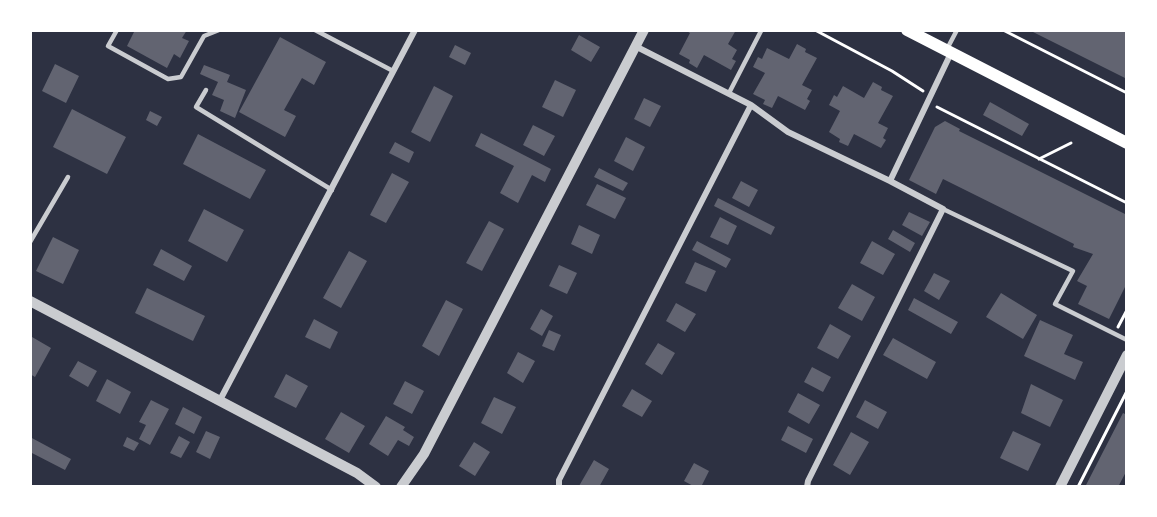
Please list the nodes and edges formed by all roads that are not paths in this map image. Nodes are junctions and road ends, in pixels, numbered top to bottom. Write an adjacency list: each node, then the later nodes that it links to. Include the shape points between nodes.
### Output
1 (117, 30): 2 (lane, via 108,46 168,80 181,77 204,36)
2 (219, 30)
3 (315, 30): 11 (lane)
4 (415, 30): 11 (street)
5 (907, 30): 10 (main road)
6 (957, 30): 10 (lane)
7 (642, 31): 9 (street)
8 (761, 31): 13 (lane)
9 (635, 46): 13 (street); 27 (street, via 424,454)
10 (949, 52): 15 (main road); 17 (street)
11 (393, 71): 18 (street)
12 (206, 90): 18 (lane, via 196,106)
13 (729, 93): 14 (street)
14 (751, 105): 17 (street, via 788,132); 25 (street)
15 (1127, 143)
16 (68, 177): 20 (lane)
17 (890, 181): 19 (street)
18 (332, 190): 24 (street)
19 (943, 209): 22 (lane, via 1073,271 1055,304); 28 (street)
20 (30, 242)
21 (31, 303): 24 (street)
22 (1127, 340)
23 (1127, 355): 29 (street)
24 (220, 400): 26 (street)
25 (559, 484)
26 (376, 487)
27 (401, 487)
28 (807, 487)
29 (1060, 487)

